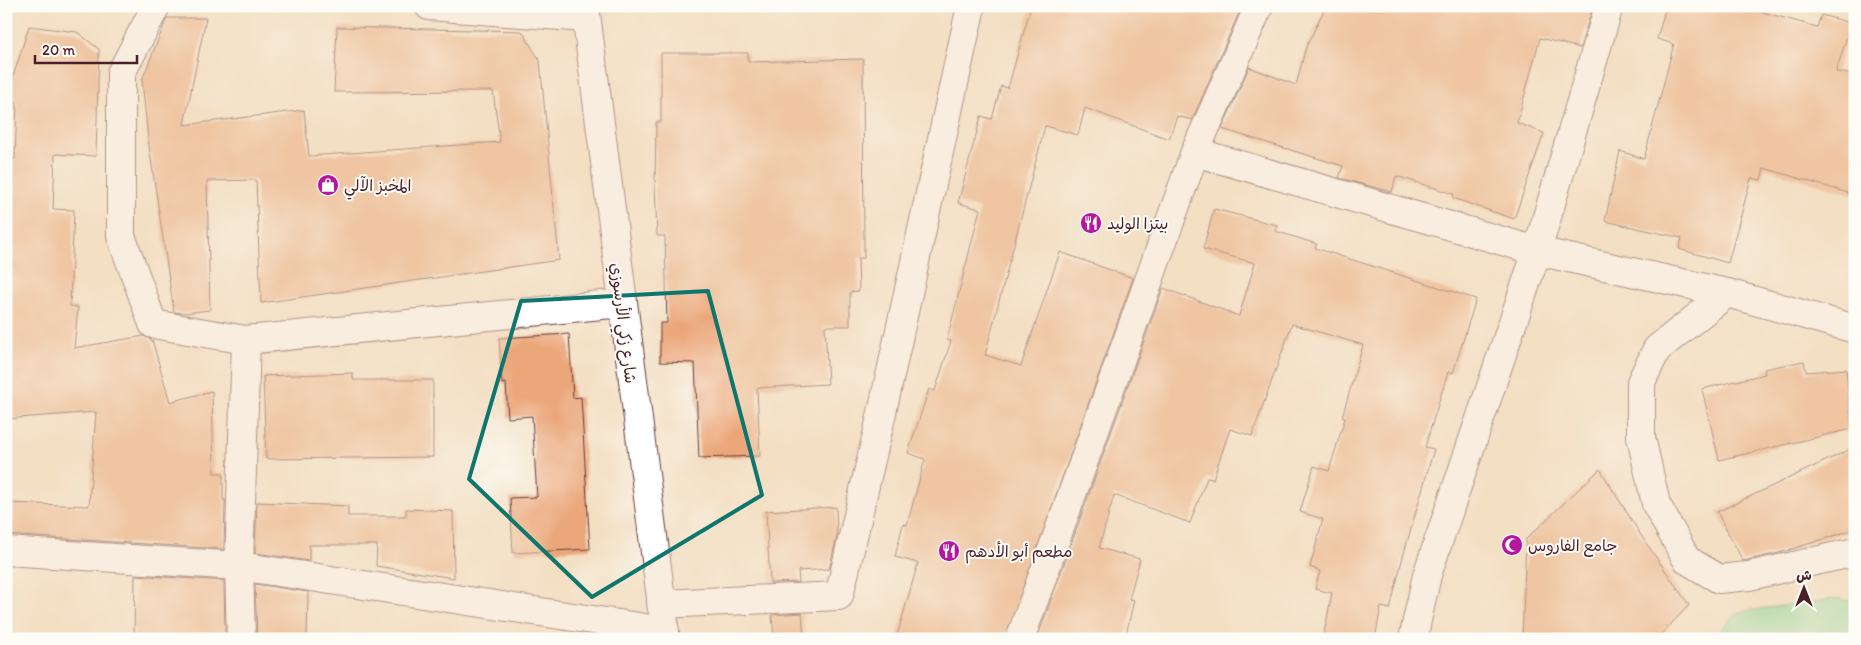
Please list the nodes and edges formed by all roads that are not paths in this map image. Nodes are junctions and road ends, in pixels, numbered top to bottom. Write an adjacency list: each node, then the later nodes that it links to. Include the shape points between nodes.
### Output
1 (156, 6): 12 (street, via 121,73 121,236 153,324)
2 (429, 6): 6 (street)
3 (972, 6): 16 (street, via 839,596)
4 (1259, 6): 7 (street)
5 (1609, 6): 8 (street)
6 (585, 12): 10 (street, شارع زكي الأرسوزي)
7 (1195, 152): 8 (street); 19 (street)
8 (1537, 251): 9 (street); 20 (street, via 1427,575)
9 (1727, 293): 11 (street); 14 (street, via 1657,349 1641,382 1641,437 1656,504 1687,560 1719,580)
10 (622, 303): 12 (street); 16 (street, شارع زكي الأرسوزي)
11 (1855, 329)
12 (246, 340): 15 (street)
13 (6, 551): 15 (street)
14 (1855, 552)
15 (240, 566): 17 (street); 18 (street)
16 (661, 604): 17 (street, شارع زكي الأرسوزي)
17 (665, 635)
18 (241, 639)
19 (1020, 639)
20 (1414, 639)

